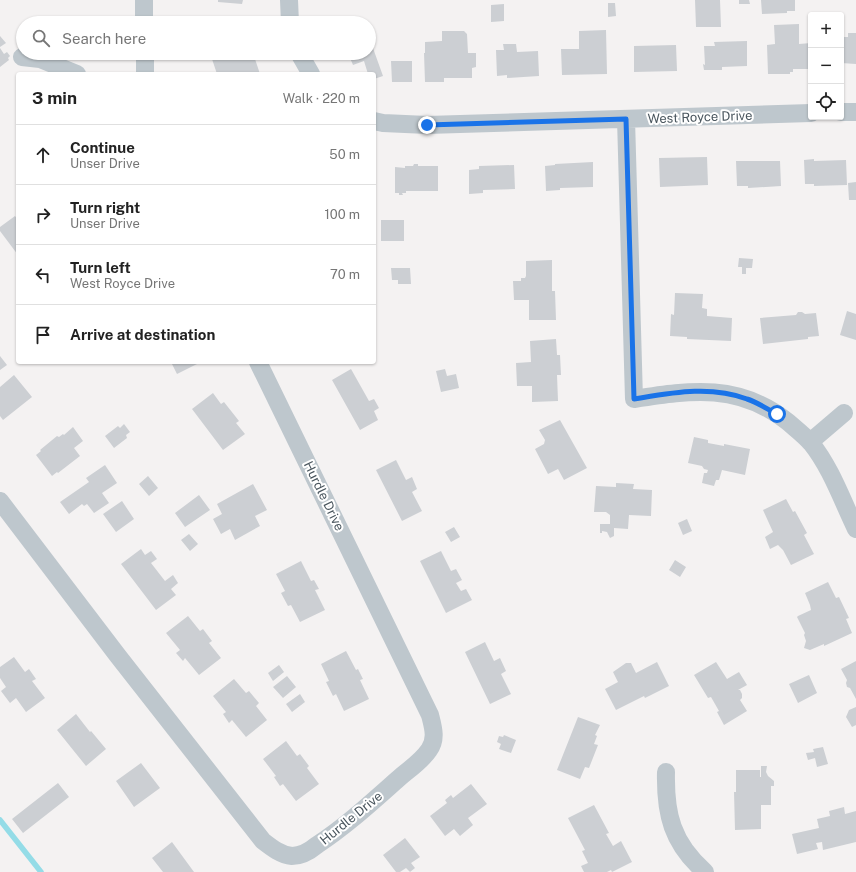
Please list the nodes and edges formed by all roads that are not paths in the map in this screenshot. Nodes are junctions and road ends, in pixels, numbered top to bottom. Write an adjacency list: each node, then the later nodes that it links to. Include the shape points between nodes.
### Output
1 (144, 0): 2 (street)
2 (144, 16)
3 (42, 60): 6 (street)
4 (144, 60): 7 (street)
5 (303, 60): 8 (street)
6 (72, 72)
7 (145, 72)
8 (310, 72)
9 (844, 112): 10 (street)
10 (856, 112)
11 (808, 113): 12 (street, West Royce Drive)
12 (626, 119): 13 (street, West Royce Drive, via 427,125); 16 (street, via 634,399 678,392 714,391 736,395 777,414)
13 (376, 122)
14 (259, 364): 17 (street, Hurdle Drive, via 430,715 434,730 433,742 420,760 368,806 317,846 304,853 293,856 280,853 263,841)
15 (844, 413): 16 (street)
16 (810, 442): 18 (street, via 825,464)
17 (0, 501)
18 (856, 529)
19 (666, 772): 20 (street, via 665,791 675,834 690,857)
20 (705, 872)

